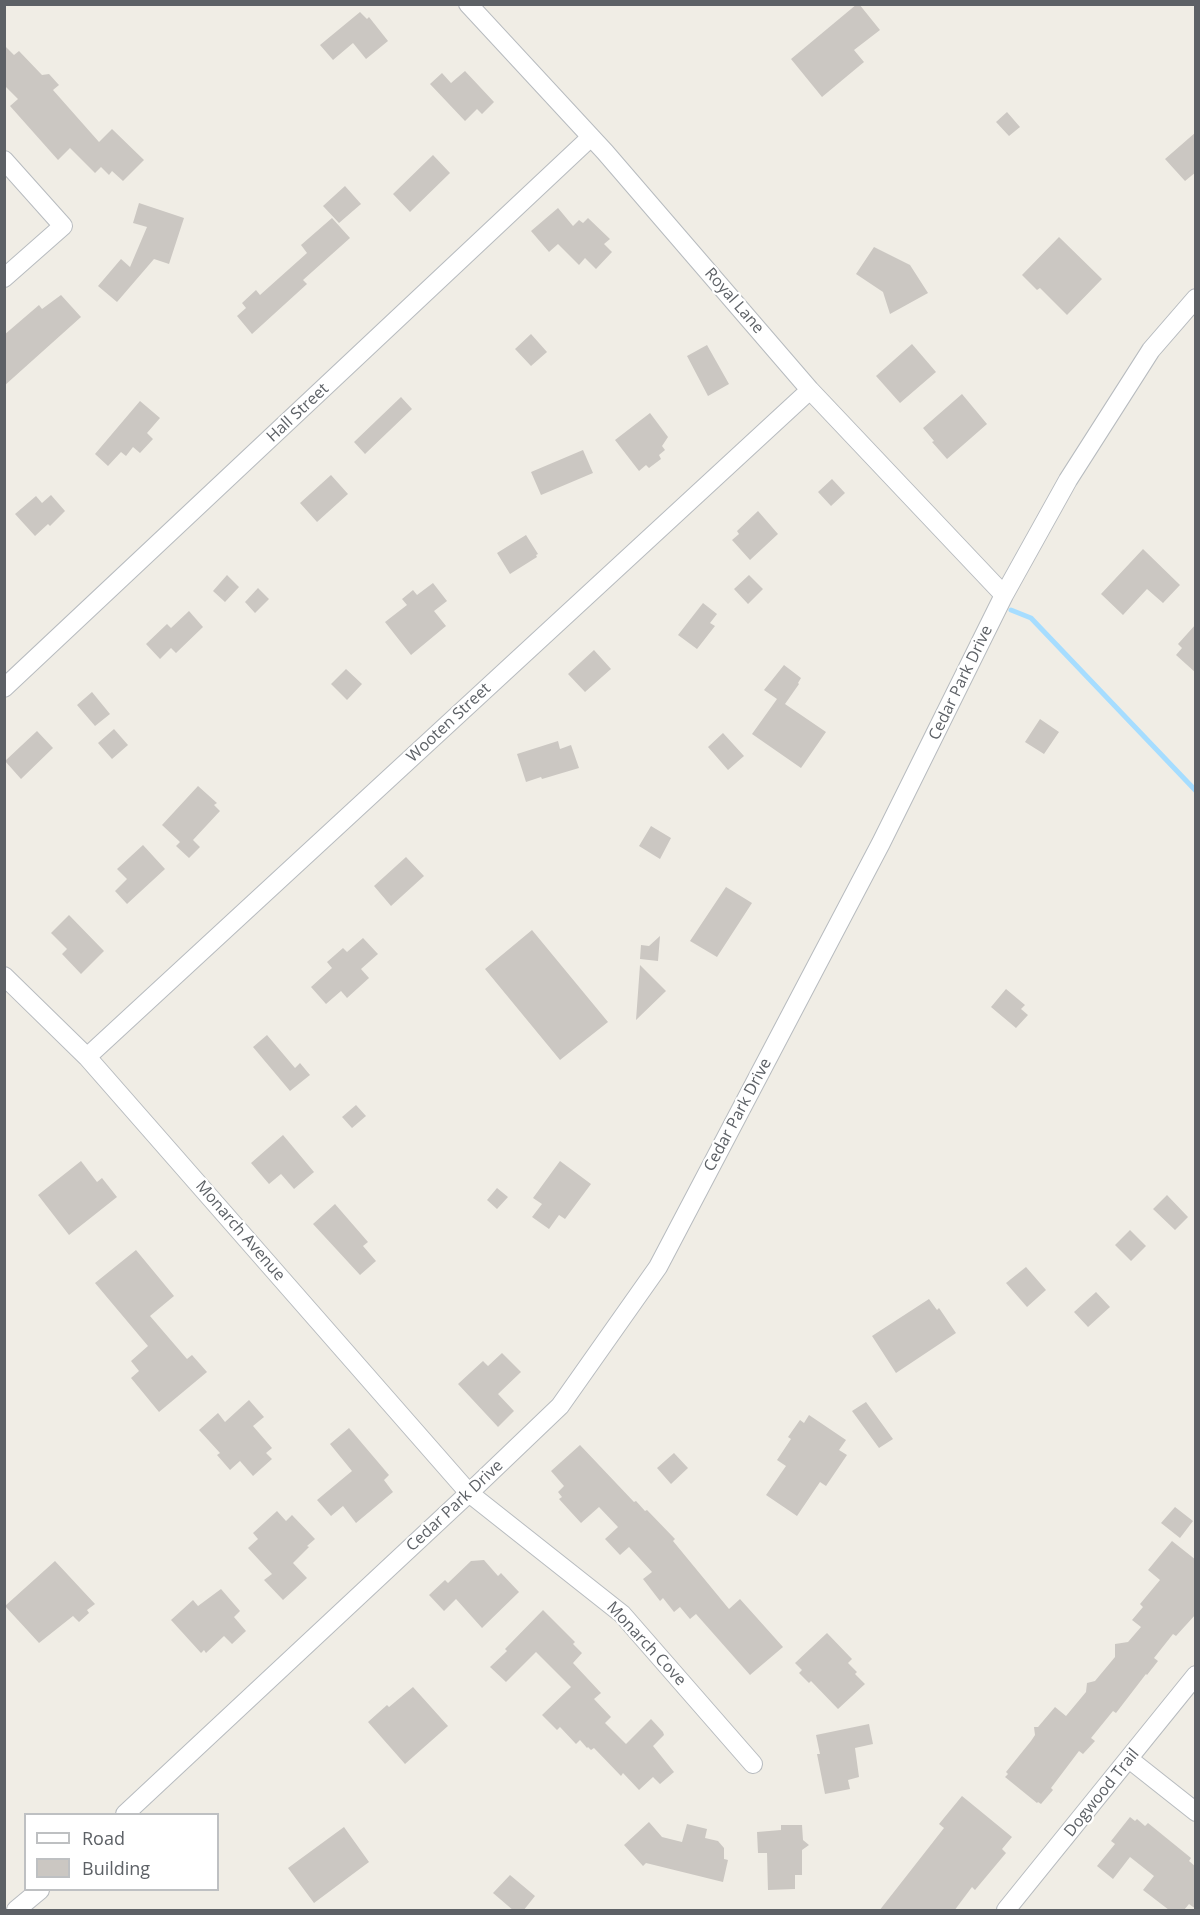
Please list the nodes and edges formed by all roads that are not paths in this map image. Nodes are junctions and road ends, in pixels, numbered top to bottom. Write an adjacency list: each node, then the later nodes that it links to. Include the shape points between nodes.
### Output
1 (468, 4): 2 (street, Royal Lane)
2 (591, 137): 6 (street, Royal Lane); 8 (street, Hall Street)
3 (4, 160): 4 (street, via 63,226)
4 (4, 278)
5 (1196, 298): 7 (street, Cedar Park Drive, via 1151,350 1080,460)
6 (810, 390): 7 (street, Royal Lane); 10 (street, Wooten Street)
7 (1004, 595): 11 (street, Cedar Park Drive, via 881,843 658,1267 560,1406)
8 (4, 688)
9 (4, 976): 10 (street, Monarch Avenue)
10 (87, 1057): 11 (street, Monarch Avenue)
11 (469, 1493): 14 (street, Monarch Cove, via 622,1614); 16 (street, Cedar Park Drive)
12 (1196, 1675): 13 (street, Dogwood Trail)
13 (1130, 1759): 15 (street); 19 (street, Dogwood Trail)
14 (753, 1764)
15 (1196, 1812)
16 (127, 1813)
17 (39, 1891): 18 (street)
18 (16, 1911)
19 (1006, 1911)

